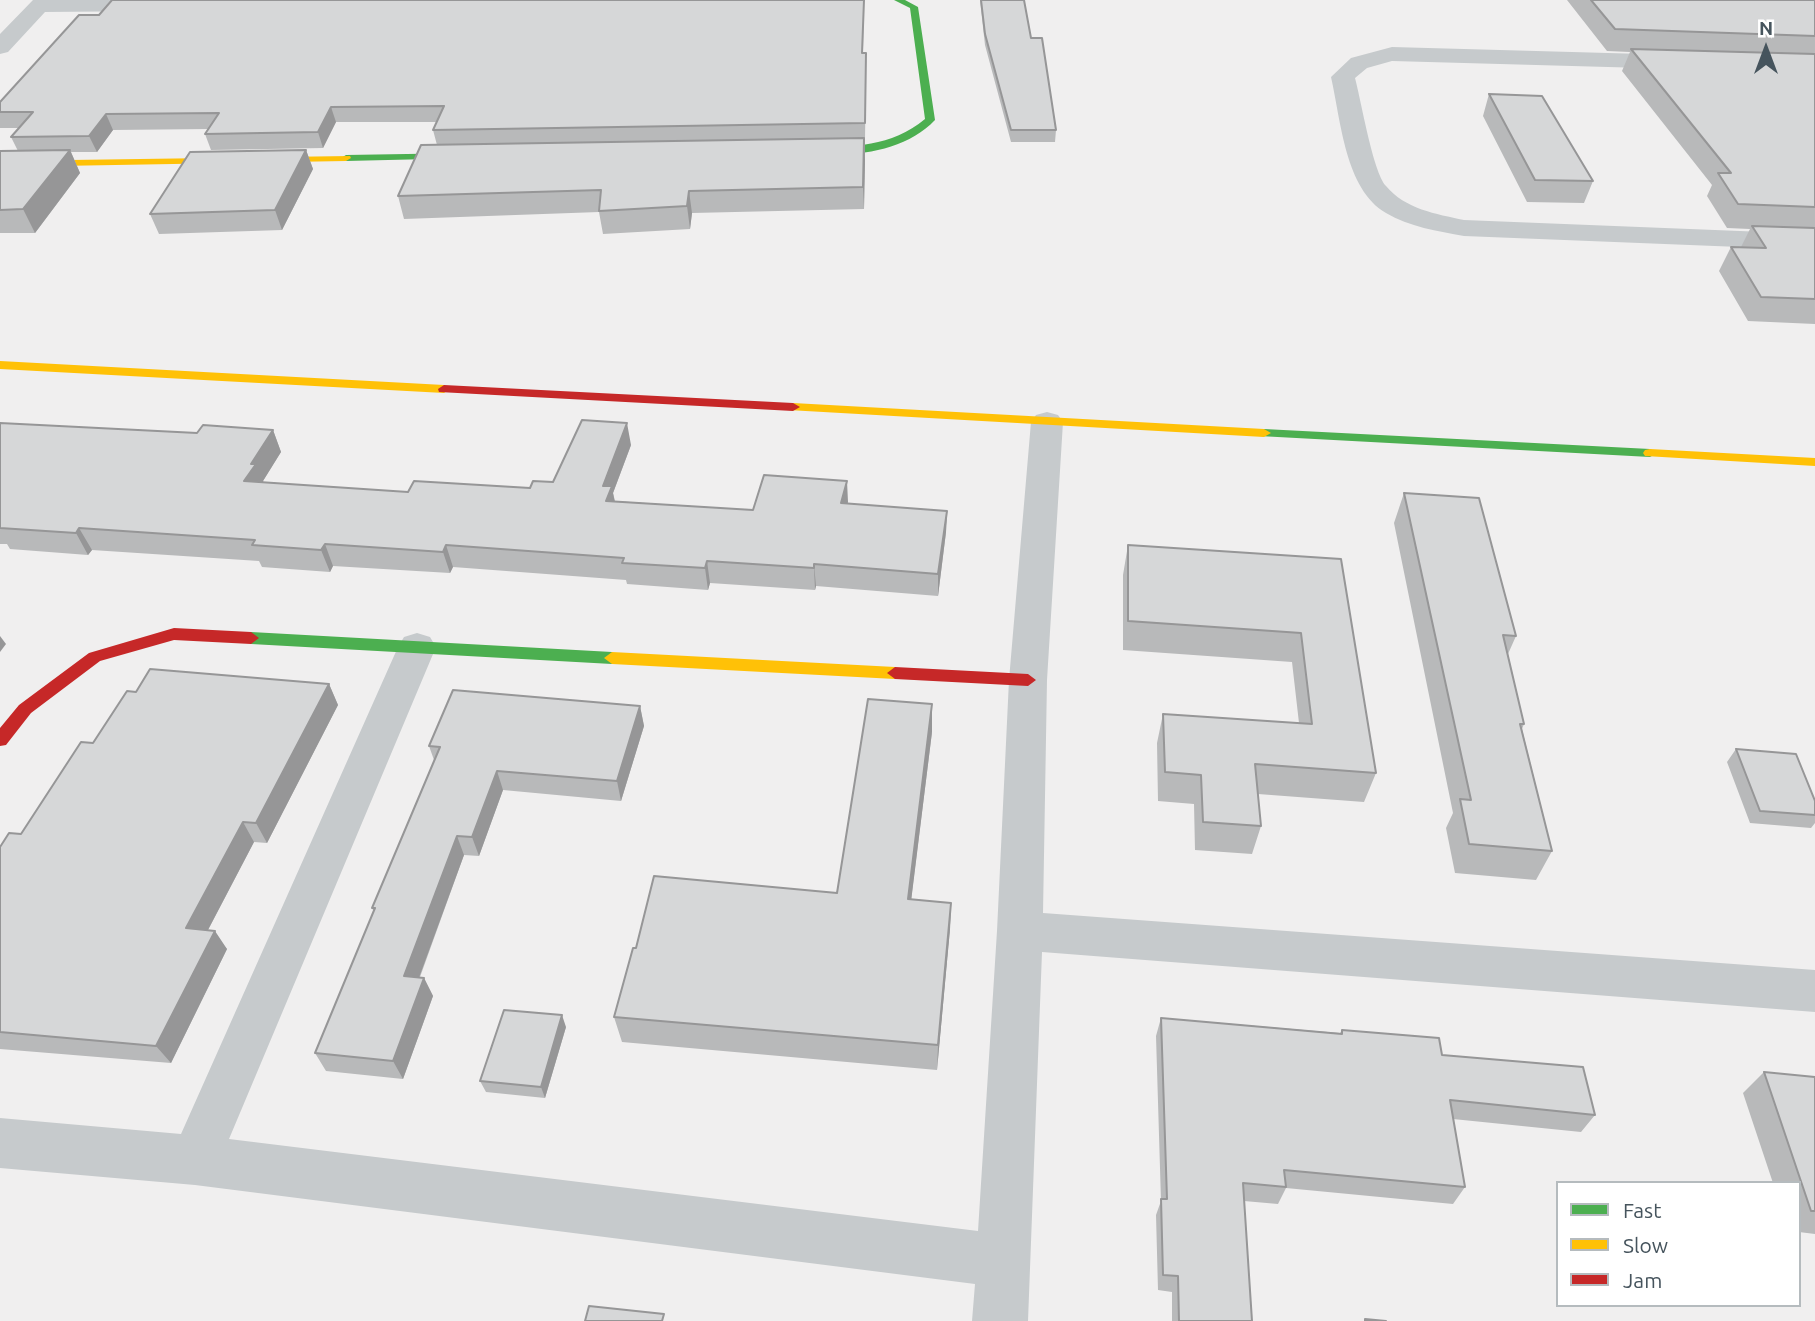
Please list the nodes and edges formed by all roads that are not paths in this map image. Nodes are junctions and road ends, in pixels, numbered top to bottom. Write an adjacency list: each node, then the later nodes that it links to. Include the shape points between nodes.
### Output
1 (898, 0): 6 (street, via 914,7 930,120 918,135 878,149)
2 (42, 3): 3 (street); 4 (street)
3 (176, 3)
4 (0, 47)
5 (1704, 63): 9 (street, via 1392,54 1367,58 1351,66 1343,77 1368,180 1376,195 1424,219 1464,228)
6 (795, 150)
7 (488, 156): 8 (street)
8 (0, 164)
9 (1815, 242)
10 (0, 365): 11 (street)
11 (1047, 422): 12 (street); 14 (street)
12 (1815, 462)
13 (417, 647): 14 (street); 15 (street, via 174,635 95,657 25,709); 19 (street)
14 (1028, 680): 16 (street)
15 (0, 740)
16 (1020, 931): 17 (street); 20 (street)
17 (1815, 991)
18 (0, 1143): 19 (street)
19 (195, 1160): 20 (street)
20 (1003, 1261): 21 (street)
21 (1000, 1321)

